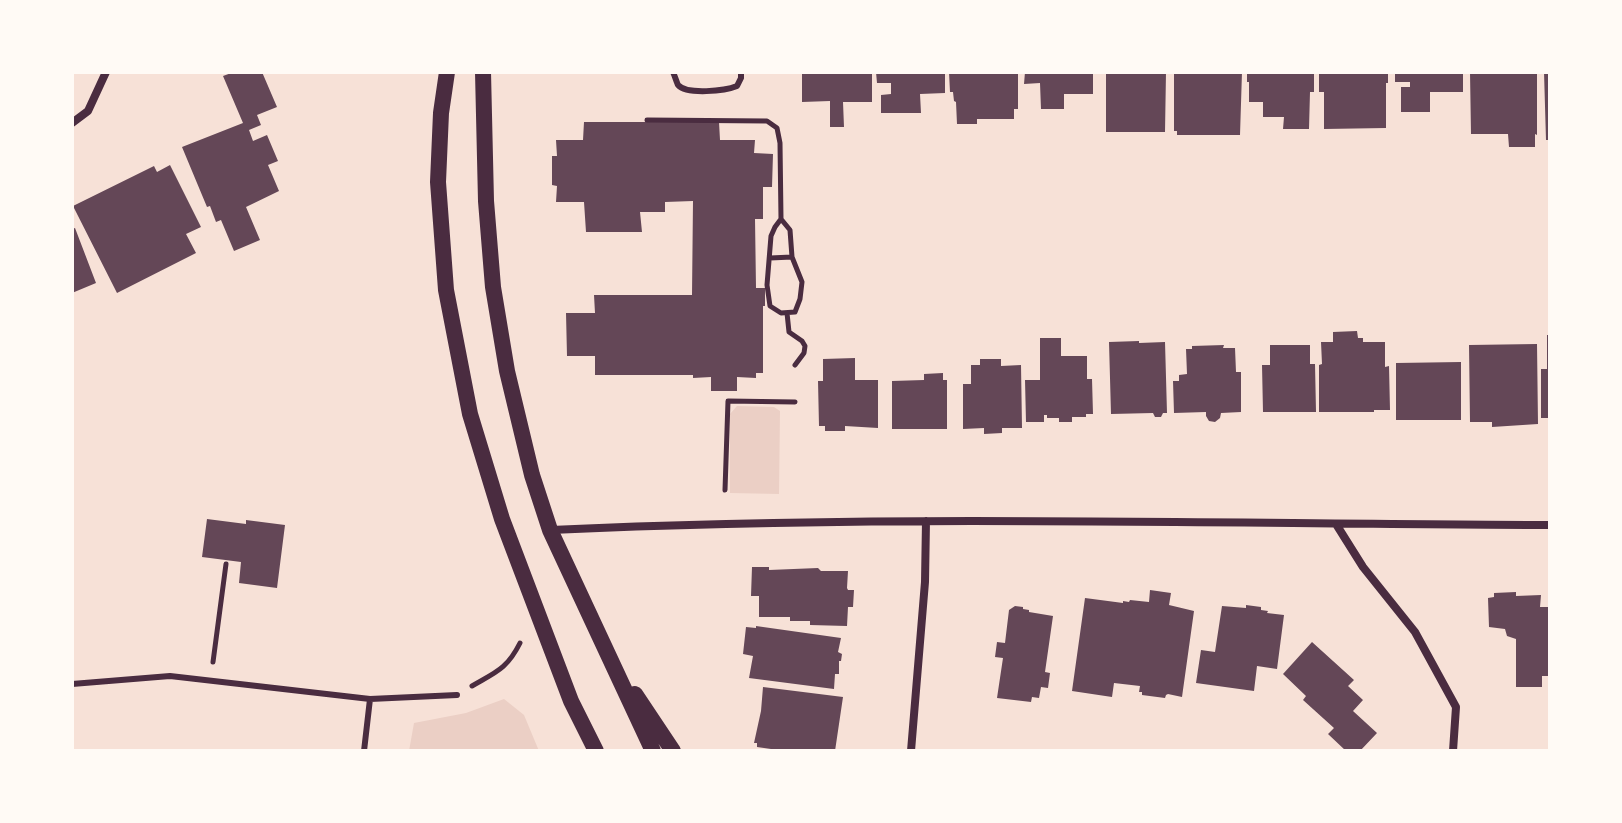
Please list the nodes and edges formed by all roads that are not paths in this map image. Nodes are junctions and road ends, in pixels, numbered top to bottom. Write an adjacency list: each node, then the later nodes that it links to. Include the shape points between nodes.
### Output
1 (106, 72): 6 (street, via 88,111)
2 (447, 72): 15 (main road, via 438,182 446,290 470,414 502,519)
3 (483, 72): 10 (main road, via 493,287 510,386)
4 (673, 72): 5 (lane, via 678,85 688,90 727,90 737,86)
5 (741, 72)
6 (72, 123)
7 (926, 521): 8 (street); 10 (street); 21 (street)
8 (1336, 524): 9 (street); 22 (street, via 1415,632 1456,707)
9 (1550, 525)
10 (550, 530): 11 (main road)
11 (605, 649): 19 (main road); 20 (main road)
12 (72, 684): 14 (lane, via 170,676)
13 (457, 695): 14 (lane)
14 (370, 699): 16 (lane)
15 (571, 701): 17 (main road); 18 (main road)
16 (364, 751)
17 (588, 751)
18 (596, 751)
19 (653, 751)
20 (673, 751)
21 (911, 751)
22 (1453, 751)

